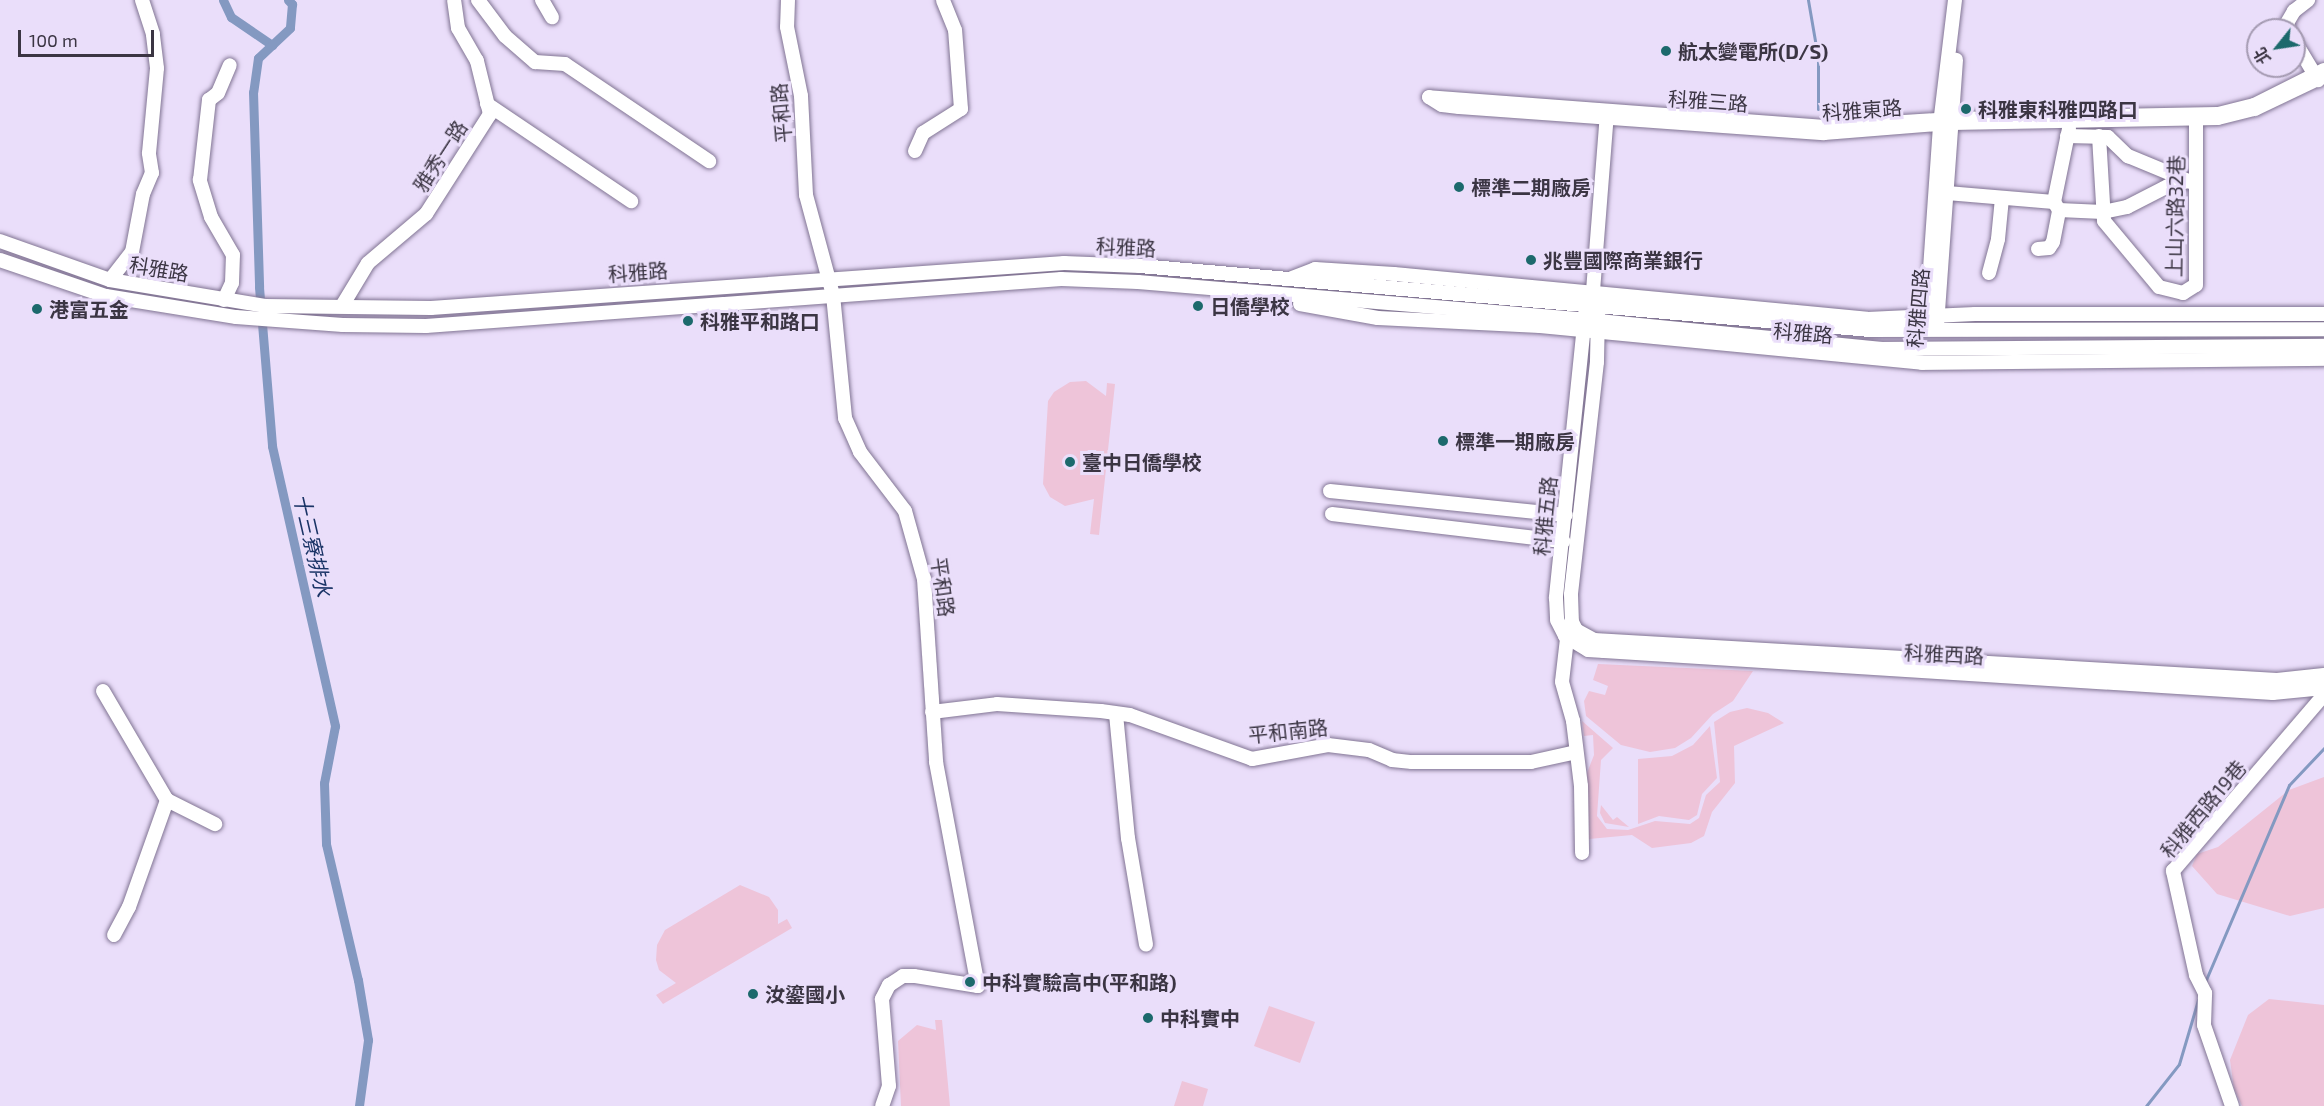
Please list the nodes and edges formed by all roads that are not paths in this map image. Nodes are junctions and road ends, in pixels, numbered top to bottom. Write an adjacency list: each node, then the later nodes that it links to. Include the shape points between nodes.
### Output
1 (142, 0): 35 (street, via 153,34 157,68 149,153 152,173 143,194 132,252)
2 (477, 0): 8 (street); 22 (street, via 505,36 535,62 565,64)
3 (542, 0): 9 (street)
4 (788, 0): 33 (street, 平和路, via 787,27 801,96 806,195)
5 (943, 0): 21 (street, via 955,30 961,109 923,133)
6 (1956, 0): 18 (street, 科雅四路)
7 (2308, 0): 10 (street)
8 (455, 3): 14 (street, 雅秀一路, via 458,28 477,61)
9 (552, 17)
10 (2290, 18)
11 (2306, 56): 13 (street)
12 (230, 65): 38 (street, via 218,93 210,100 200,180 210,217 233,255 232,283)
13 (2320, 75): 16 (street, via 2255,109); 18 (street, via 2254,105 2217,114)
14 (488, 104): 26 (street); 39 (street, 雅秀一路, via 490,114 426,214 368,263)
15 (1606, 116): 15 (street, 科雅三路, via 1459,107 1442,105 1429,97); 18 (street, 科雅三路, via 1780,126); 36 (street, 科雅五路)
16 (2196, 119): 17 (street); 23 (street, 上山六路32巷)
17 (2070, 121): 18 (street); 19 (street)
18 (1946, 122): 24 (street, 科雅四路); 43 (street, 科雅四路)
19 (2067, 136): 20 (street); 27 (street)
20 (2099, 136): 23 (street, via 2108,137 2128,156); 28 (street, 上山六路32巷)
21 (915, 151)
22 (709, 161)
23 (2192, 182): 28 (street, via 2168,186 2127,207); 28 (street, 上山六路32巷, via 2196,285 2183,293 2158,287 2104,221)
24 (1947, 193): 25 (street); 43 (street, 科雅四路)
25 (2002, 198): 27 (street); 32 (street, via 1998,239)
26 (631, 201)
27 (2056, 206): 28 (street); 30 (street, via 2053,242 2049,248)
28 (2103, 213)
29 (0, 241): 35 (street, 科雅路)
30 (2038, 249)
31 (0, 260): 40 (street, 科雅路, via 106,296)
32 (1989, 273)
33 (828, 279): 34 (street, 科雅路, via 1064,263); 37 (street, 平和路); 39 (street, 科雅路, via 430,308)
34 (1287, 279): 36 (street, 科雅路, via 1315,269); 42 (street, 科雅路)
35 (110, 280): 38 (street, 科雅路)
36 (1593, 291): 42 (street, 科雅五路); 43 (street, 科雅路)
37 (833, 295): 40 (street, 科雅路, via 426,326 267,320); 42 (street, 科雅路, via 1060,279); 59 (street, 平和路, via 845,418 860,452 904,511 916,539 929,613)
38 (224, 300): 40 (street, 科雅路)
39 (342, 306): 40 (street, 科雅路)
40 (237, 310)
41 (2324, 314): 43 (street, 科雅路, via 1975,314)
42 (1591, 320): 43 (street, 科雅路, via 1870,330); 46 (street, 科雅路, via 1884,349); 48 (street, 科雅路); 51 (street, 科雅五路); 53 (street, 科雅五路, via 1570,595)
43 (1932, 324): 44 (street, 科雅路); 46 (street, 科雅四路)
44 (2324, 328)
45 (2324, 346): 46 (street, 科雅路)
46 (1930, 348): 48 (street, 科雅四路)
47 (2324, 358): 48 (street, 科雅路)
48 (1932, 363)
49 (1330, 491): 51 (street)
50 (1332, 514): 52 (street)
51 (1566, 515): 52 (street, 科雅五路)
52 (1563, 541): 54 (street, 科雅五路, via 1556,598 1557,620)
53 (1572, 622): 54 (street); 55 (street, 科雅西路, via 1576,630 1594,640 2277,680)
54 (1565, 636): 56 (street, 科雅西路, via 1588,650 1660,655 2273,693); 61 (street, via 1562,682)
55 (2324, 675)
56 (2324, 688)
57 (103, 691): 62 (street)
58 (2324, 695): 68 (street, 科雅西路19巷, via 2173,871 2203,989 2204,1025)
59 (932, 712): 60 (street, 平和南路, via 997,704); 67 (street, 平和路, via 938,774 978,986 914,976 903,976 889,985 882,999 889,1086)
60 (1116, 714): 61 (street, 平和南路, via 1252,759 1328,745 1369,750 1392,760 1412,762 1531,762); 66 (street, via 1128,838)
61 (1576, 752): 64 (street)
62 (167, 800): 63 (street); 65 (street, via 129,907)
63 (215, 824)
64 (1582, 853)
65 (114, 935)
66 (1146, 944)
67 (882, 1106)
68 (2232, 1106)

